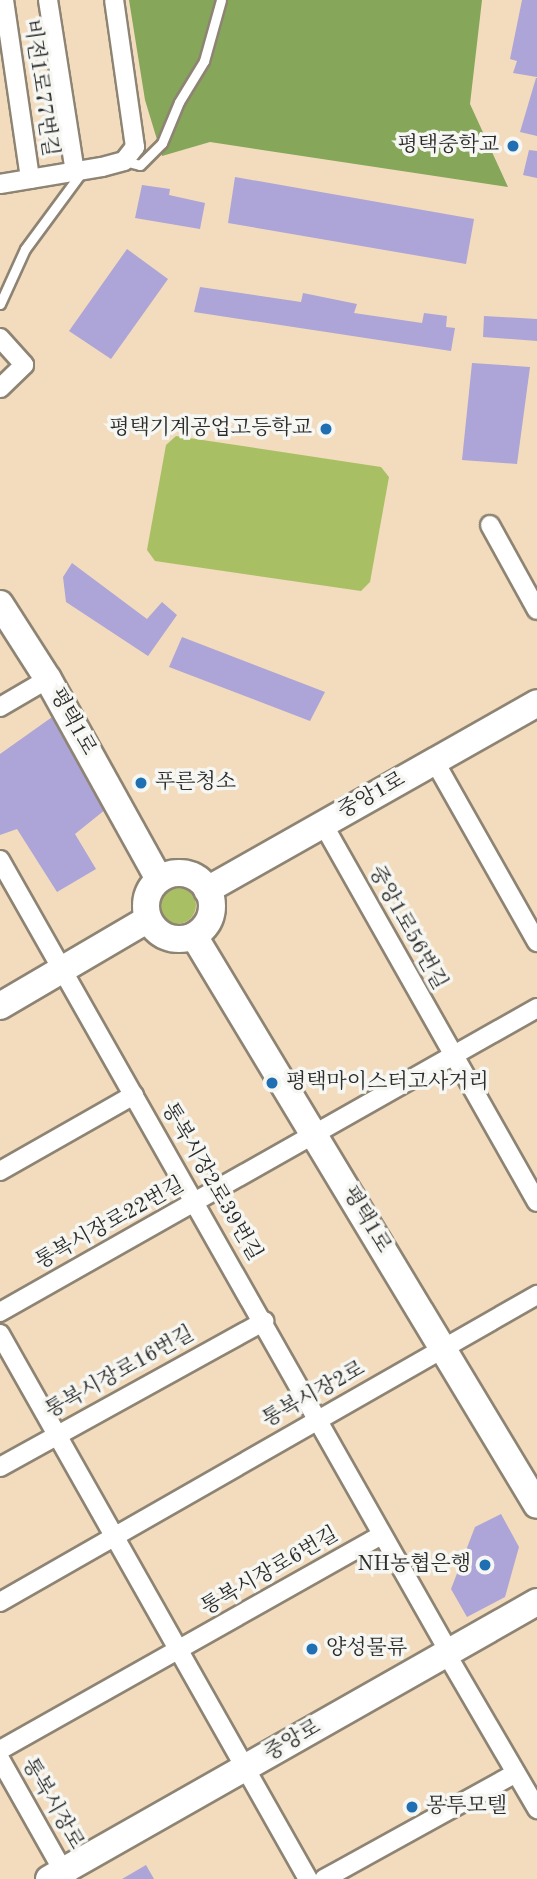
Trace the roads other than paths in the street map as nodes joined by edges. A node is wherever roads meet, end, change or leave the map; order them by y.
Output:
1 (4, 0) edge
2 (48, 0) edge
3 (114, 0) edge
4 (221, 0) edge
5 (124, 160) junction
6 (79, 171) junction
7 (30, 179) junction
8 (0, 184) edge
9 (0, 304) edge
10 (0, 338) edge
11 (0, 388) edge
12 (490, 525) dead end
13 (0, 604) edge
14 (537, 610) edge
15 (48, 679) junction
16 (537, 703) edge
17 (0, 707) edge
18 (435, 761) junction
19 (323, 824) junction
20 (0, 860) edge
21 (159, 879) junction
22 (207, 890) junction
23 (148, 919) junction
24 (194, 936) junction
25 (537, 942) edge
26 (64, 970) junction
27 (0, 1006) edge
28 (537, 1008) edge
29 (451, 1054) junction
30 (134, 1095) junction
31 (314, 1132) junction
32 (0, 1171) edge
33 (197, 1202) junction
34 (537, 1202) edge
35 (537, 1295) edge
36 (0, 1312) edge
37 (264, 1321) junction
38 (0, 1334) edge
39 (443, 1349) junction
40 (317, 1418) junction
41 (56, 1433) junction
42 (0, 1466) edge
43 (537, 1504) edge
44 (113, 1535) junction
45 (382, 1535) junction
46 (0, 1602) edge
47 (537, 1602) edge
48 (537, 1617) edge
49 (180, 1650) junction
50 (451, 1658) junction
51 (0, 1750) edge
52 (0, 1759) edge
53 (251, 1772) junction
54 (516, 1773) junction
55 (537, 1809) edge
56 (64, 1877) edge
57 (308, 1879) edge
58 (324, 1879) edge

1 - 7 street, 비전1로77번길
2 - 6 street, 비전1로77번길
3 - 5 street
4 - 5 lane
5 - 6 street, 비전1로77번길
6 - 7 street, 비전1로77번길
6 - 9 lane
7 - 8 street
10 - 11 street
12 - 14 street
13 - 15 street, 평택1로
15 - 17 street
15 - 21 street, 평택1로
16 - 18 street, 중앙1로
18 - 19 street, 중앙1로
18 - 25 street
19 - 22 street, 중앙1로
19 - 29 street, 중앙1로56번길
20 - 26 street, 통복시장2로39번길
21 - 22 street
21 - 23 street
22 - 24 street
23 - 24 street
23 - 26 street
24 - 31 street, 평택1로
26 - 27 street
26 - 30 street, 통복시장2로39번길
28 - 29 street
29 - 31 street
29 - 34 street, 중앙1로56번길
30 - 32 street
30 - 33 street, 통복시장2로39번길
31 - 33 street, 통복시장로22번길
31 - 39 street, 평택1로
33 - 36 street, 통복시장로22번길
33 - 37 street, 통복시장2로39번길
35 - 39 street, 통복시장2로
37 - 40 street, 통복시장2로39번길
37 - 41 street, 통복시장로16번길
38 - 41 street
39 - 40 street, 통복시장2로
39 - 43 street, 평택1로
40 - 44 street, 통복시장2로
40 - 45 street
41 - 42 street, 통복시장로16번길
41 - 44 street
44 - 46 street, 통복시장2로
44 - 49 street
45 - 49 street, 통복시장로6번길
45 - 50 street
47 - 50 street, 중앙로
48 - 50 street, 중앙로
49 - 51 street, 통복시장로6번길
49 - 53 street
50 - 53 street, 중앙로
50 - 54 street
52 - 56 street, 통복시장로
53 - 56 street, 중앙로
53 - 57 street
54 - 55 street
54 - 58 street

